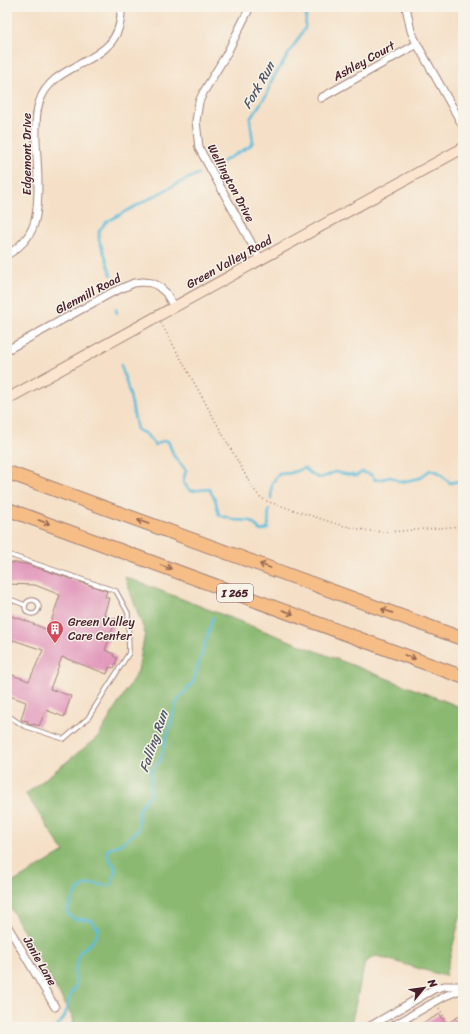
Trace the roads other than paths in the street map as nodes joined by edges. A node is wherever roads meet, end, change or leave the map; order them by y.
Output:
1 (121, 7) edge
2 (250, 7) edge
3 (406, 7) edge
4 (417, 44) junction
5 (321, 98) dead end
6 (463, 126) edge
7 (463, 148) edge
8 (7, 255) edge
9 (260, 259) junction
10 (174, 307) junction
11 (7, 350) edge
12 (7, 399) edge
13 (7, 472) edge
14 (7, 509) edge
15 (7, 554) edge
16 (7, 598) edge
17 (25, 605) dead end
18 (463, 639) edge
19 (463, 677) edge
20 (7, 715) edge
21 (7, 925) edge
22 (463, 986) edge
23 (463, 989) edge
24 (55, 1007) dead end
25 (369, 1027) edge
26 (390, 1027) edge

1 - 8 street, Edgemont Drive
2 - 9 street, Wellington Drive
3 - 4 street
4 - 5 street, Ashley Court
4 - 6 street
7 - 9 street, Green Valley Road
9 - 10 street, Green Valley Road
10 - 11 street, Glenmill Road
10 - 12 street, Green Valley Road
18 -> 13 highway
14 -> 19 highway, I 265
15 - 20 lane
16 - 17 lane
21 - 24 street, Janie Lane
22 - 25 street
23 - 26 street

